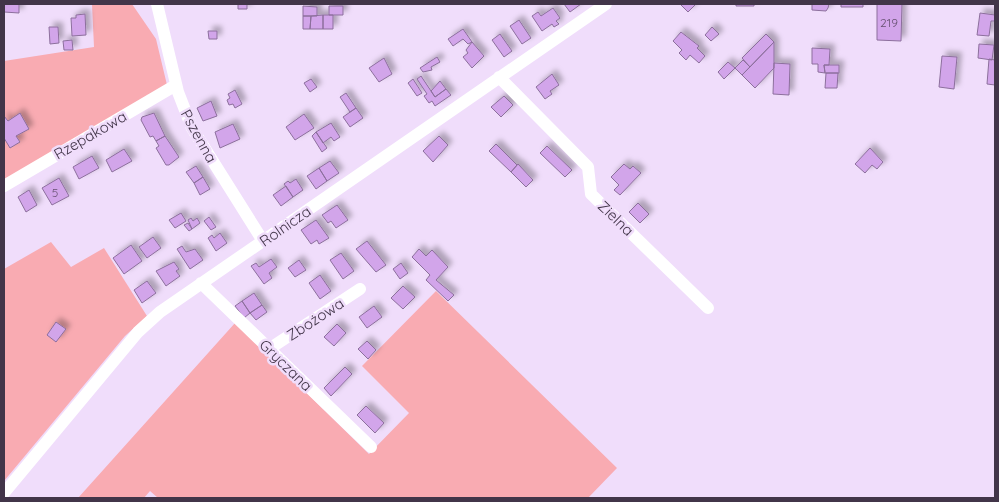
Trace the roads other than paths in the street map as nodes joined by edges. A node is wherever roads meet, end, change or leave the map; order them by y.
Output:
1 (153, 4) edge
2 (157, 4) edge
3 (606, 4) edge
4 (161, 20) junction
5 (499, 77) junction
6 (176, 85) junction
7 (4, 186) edge
8 (263, 241) junction
9 (201, 283) junction
10 (360, 289) dead end
11 (708, 308) dead end
12 (269, 349) junction
13 (371, 447) dead end
14 (4, 493) edge

1 - 4 street, Pszenna
2 - 4 street, Pszenna
3 - 5 street, Rolnicza
4 - 6 street, Pszenna
5 - 8 street, Rolnicza
5 - 11 street, Zielna
6 - 7 street, Rzepakowa
6 - 8 street, Pszenna
8 - 9 street, Rolnicza
9 - 12 street, Gryczana
9 - 14 street, Rolnicza
10 - 12 street, Zbożowa
12 - 13 street, Gryczana

